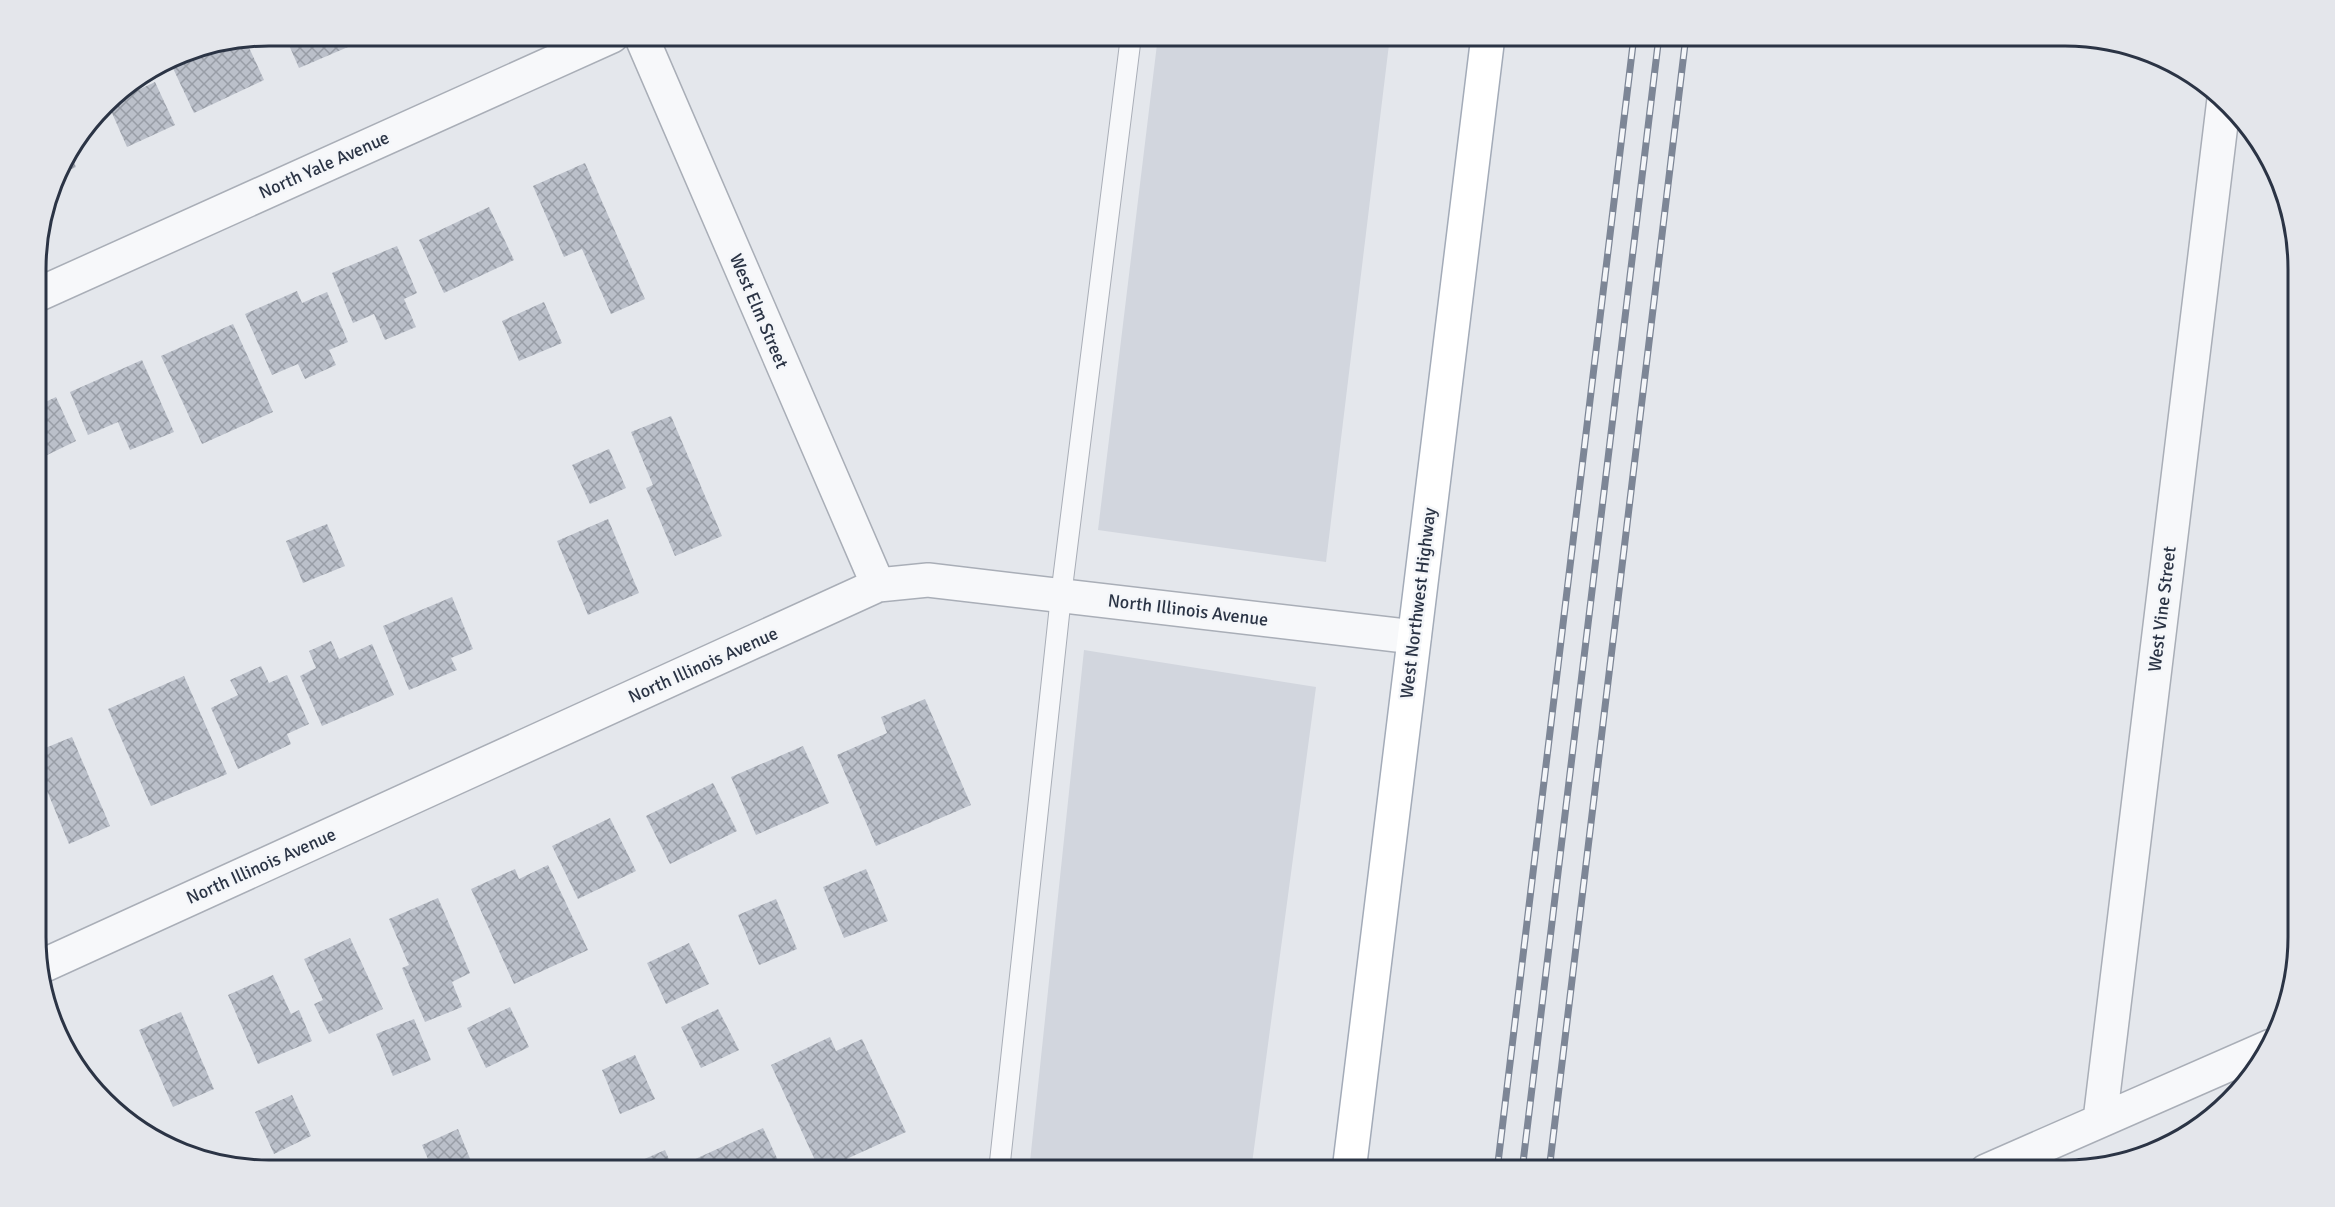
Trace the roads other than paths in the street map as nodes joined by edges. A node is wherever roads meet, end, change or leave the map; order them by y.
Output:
1 (590, 46) edge
2 (644, 46) edge
3 (1130, 46) edge
4 (1487, 46) edge
5 (2222, 111) edge
6 (46, 291) edge
7 (878, 585) junction
8 (1061, 596) junction
9 (1414, 637) junction
10 (48, 964) edge
11 (2257, 1052) edge
12 (2100, 1120) junction
13 (1000, 1160) edge
14 (1350, 1160) edge
15 (2011, 1160) edge

1 - 6 street, North Yale Avenue
2 - 7 street, West Elm Street
3 - 8 lane
4 - 9 main road, West Northwest Highway
5 - 12 street, West Vine Street
7 - 8 street, North Illinois Avenue
7 - 10 street, North Illinois Avenue
8 - 9 street, North Illinois Avenue
8 - 13 lane
9 - 14 main road, West Northwest Highway
11 - 12 street
12 - 15 street

